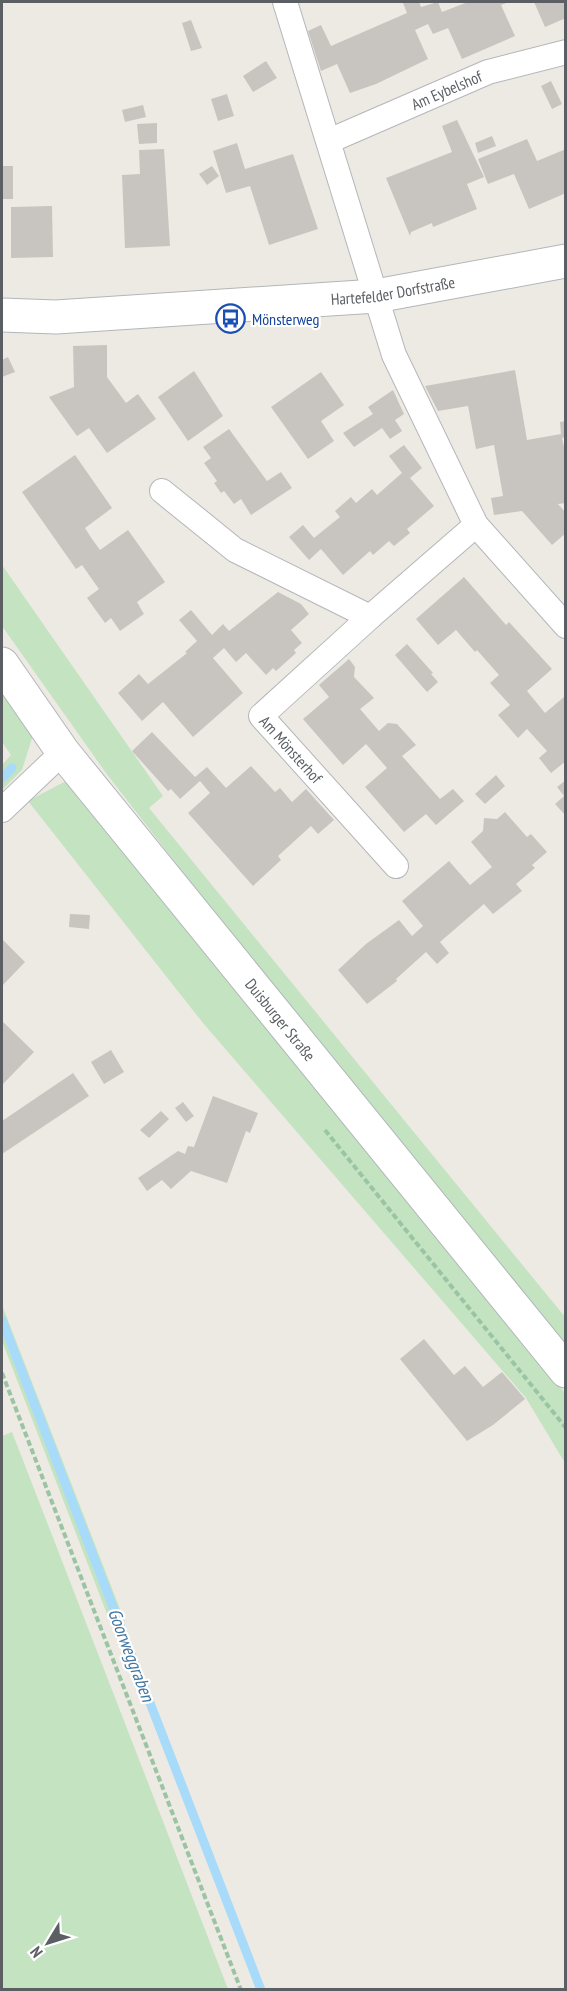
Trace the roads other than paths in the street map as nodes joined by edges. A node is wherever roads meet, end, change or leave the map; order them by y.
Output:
1 (285, 2) edge
2 (566, 52) edge
3 (329, 141) junction
4 (566, 261) edge
5 (376, 296) junction
6 (2, 315) edge
7 (162, 491) dead end
8 (476, 525) junction
9 (370, 617) junction
10 (566, 627) edge
11 (2, 664) edge
12 (63, 752) junction
13 (2, 810) edge
14 (396, 866) dead end
15 (566, 1371) edge

1 - 3 street
2 - 3 street, Am Eybelshof
3 - 5 street
4 - 5 main road, Hartefelder Dorfstraße
5 - 6 main road, Hartefelder Dorfstraße
5 - 8 street
7 - 9 street
8 - 9 street
8 - 10 street
9 - 14 street, Am Mönsterhof
11 - 12 main road, Duisburger Straße
12 - 13 street
12 - 15 main road, Duisburger Straße

